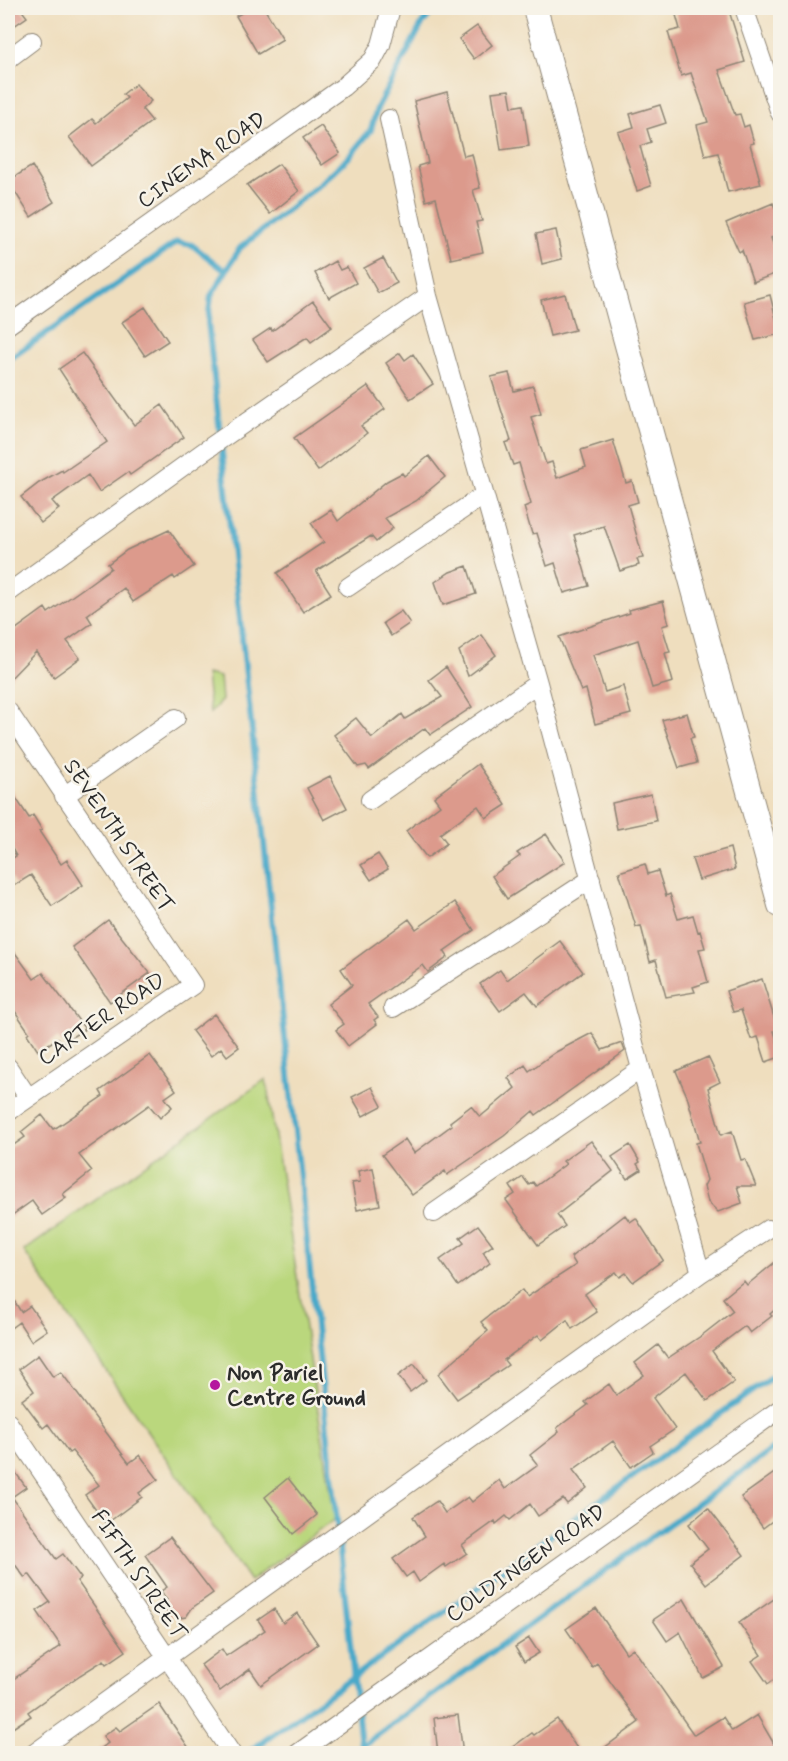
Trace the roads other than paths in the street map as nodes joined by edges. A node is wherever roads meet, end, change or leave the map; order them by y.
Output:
1 (391, 8) edge
2 (535, 8) edge
3 (744, 8) edge
4 (32, 41) dead end
5 (8, 59) edge
6 (780, 111) edge
7 (389, 119) dead end
8 (428, 296) junction
9 (8, 325) edge
10 (484, 495) junction
11 (348, 587) dead end
12 (8, 593) edge
13 (538, 683) junction
14 (8, 711) edge
15 (176, 718) dead end
16 (64, 796) junction
17 (370, 800) dead end
18 (591, 879) junction
19 (780, 905) edge
20 (193, 985) joint
21 (393, 1008) dead end
22 (8, 1067) edge
23 (641, 1069) junction
24 (28, 1097) junction
25 (8, 1112) edge
26 (435, 1213) dead end
27 (768, 1229) dead end
28 (701, 1274) junction
29 (780, 1409) edge
30 (8, 1422) edge
31 (167, 1657) junction
32 (33, 1754) edge
33 (232, 1754) edge
34 (297, 1754) edge

1 - 9 street, CINEMA ROAD
2 - 19 main road
3 - 6 street
4 - 5 street
7 - 8 street
8 - 10 street
8 - 12 street
10 - 11 street
10 - 13 street
13 - 17 street
13 - 18 street
14 - 16 street, SEVENTH STREET
15 - 16 street
16 - 20 street, SEVENTH STREET
18 - 21 street
18 - 23 street
20 - 24 street, CARTER ROAD
22 - 24 street
23 - 26 street
23 - 28 street
24 - 25 street, CARTER ROAD
27 - 28 street
28 - 31 street
29 - 34 street, COLDINGEN ROAD
30 - 31 street, FIFTH STREET
31 - 32 street
31 - 33 street, FIFTH STREET

